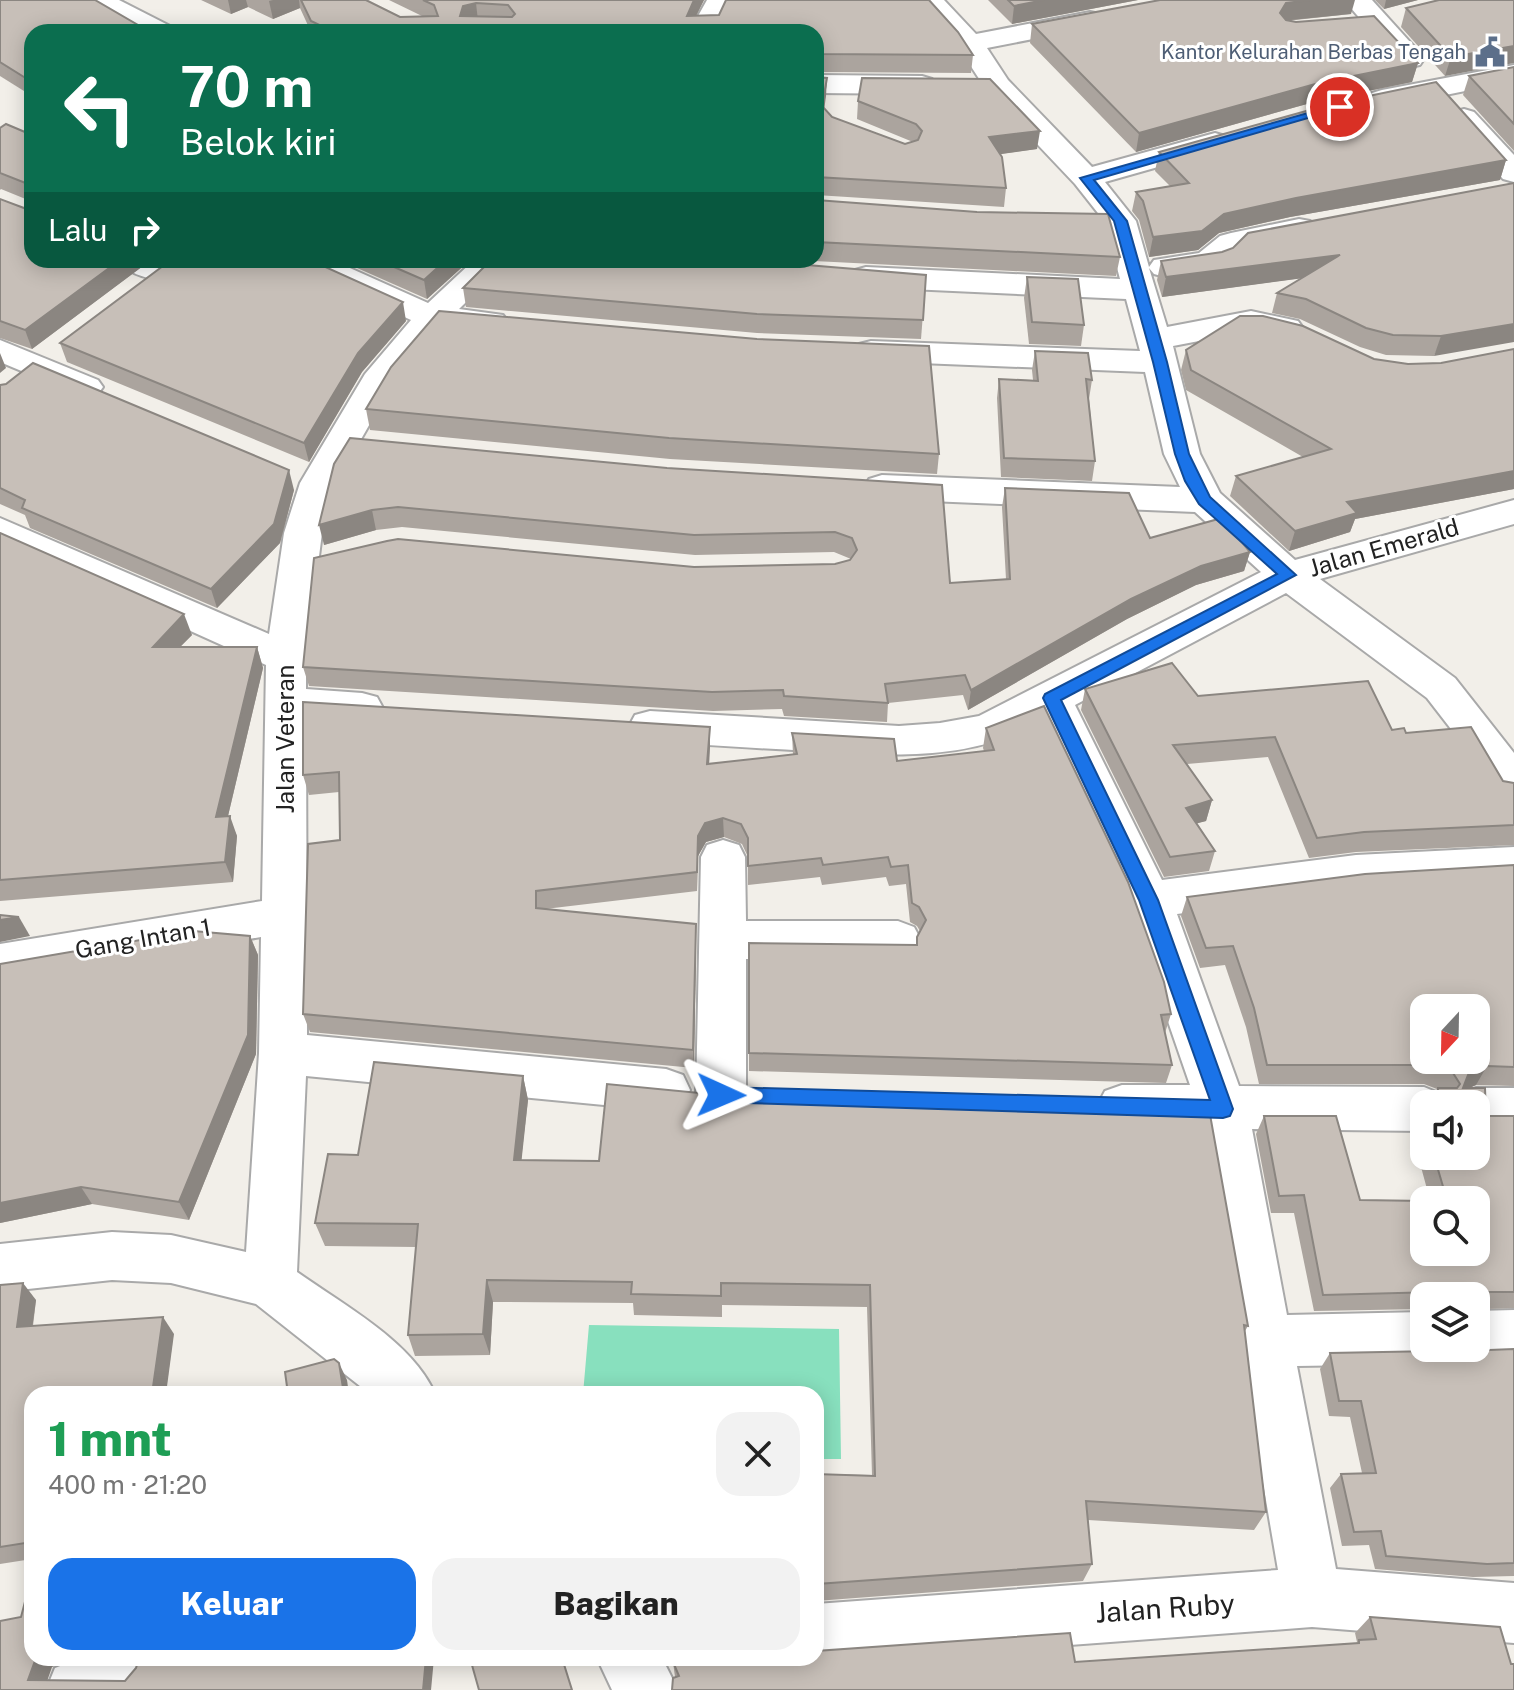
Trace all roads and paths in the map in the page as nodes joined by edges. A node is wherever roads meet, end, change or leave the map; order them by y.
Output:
1 (98, 0) edge
2 (720, 0) edge
3 (929, 0) edge
4 (1404, 14) dead end
5 (1118, 15) edge
6 (1360, 15) edge
7 (144, 24) edge
8 (707, 24) edge
9 (970, 43) junction
10 (1514, 73) edge
11 (972, 85) junction
12 (824, 88) edge
13 (1438, 89) junction
14 (1356, 104) edge
15 (1235, 136) edge
16 (1086, 178) junction
17 (1509, 184) edge
18 (1077, 220) edge
19 (1120, 221) junction
20 (1321, 224) edge
21 (324, 268) edge
22 (484, 268) edge
23 (829, 273) edge
24 (1138, 280) junction
25 (432, 317) junction
26 (525, 325) edge
27 (1315, 341) edge
28 (0, 350) edge
29 (834, 350) edge
30 (1157, 351) junction
31 (120, 401) edge
32 (849, 485) edge
33 (1205, 500) junction
34 (1514, 512) edge
35 (0, 530) edge
36 (1288, 575) junction
37 (286, 658) junction
38 (1051, 698) junction
39 (285, 703) junction
40 (395, 710) edge
41 (615, 724) edge
42 (1514, 787) edge
43 (723, 857) dead end
44 (1514, 864) edge
45 (1149, 900) junction
46 (285, 915) junction
47 (723, 940) junction
48 (898, 940) dead end
49 (0, 963) edge
50 (283, 1053) junction
51 (1082, 1105) edge
52 (1223, 1109) junction
53 (1410, 1109) edge
54 (1490, 1110) edge
55 (1514, 1110) edge
56 (0, 1268) edge
57 (270, 1283) junction
58 (1514, 1336) edge
59 (1490, 1337) edge
60 (1410, 1338) edge
61 (1264, 1341) junction
62 (400, 1386) edge
63 (1312, 1597) junction
64 (1514, 1613) edge
65 (824, 1633) edge
66 (118, 1666) edge
67 (632, 1666) edge
68 (77, 1690) edge
69 (647, 1690) edge

1 - 7 street
2 - 8 street
3 - 9 street
4 - 6 street
5 - 9 street
6 - 13 street
9 - 11 street
10 - 13 street
11 - 12 street
11 - 16 street
13 - 14 street
13 - 17 street
15 - 16 street
16 - 19 street
18 - 19 street
19 - 24 street
20 - 24 street
21 - 25 street
22 - 25 street, Jalan Veteran
23 - 24 street
24 - 30 street
25 - 26 street
25 - 37 street, Jalan Veteran
27 - 30 street
28 - 31 street
29 - 30 street
30 - 33 street
32 - 33 street
33 - 36 street
34 - 36 street, Jalan Emerald
35 - 37 street
36 - 38 street, Jalan Emerald
36 - 42 street
37 - 39 street, Jalan Veteran
38 - 41 street, Jalan Emerald
38 - 45 street
39 - 40 street
39 - 46 street, Jalan Veteran
43 - 47 street
44 - 45 street
45 - 52 street
46 - 49 street, Gang Intan 1
46 - 50 street, Jalan Veteran
47 - 48 street
47 - 50 street
50 - 57 street, Jalan Veteran
51 - 52 street
52 - 53 street
52 - 61 street
54 - 55 street
56 - 57 street
57 - 62 street
58 - 59 street
60 - 61 street
61 - 63 street
63 - 64 street, Jalan Ruby
63 - 65 street, Jalan Ruby
66 - 68 street
67 - 69 street

